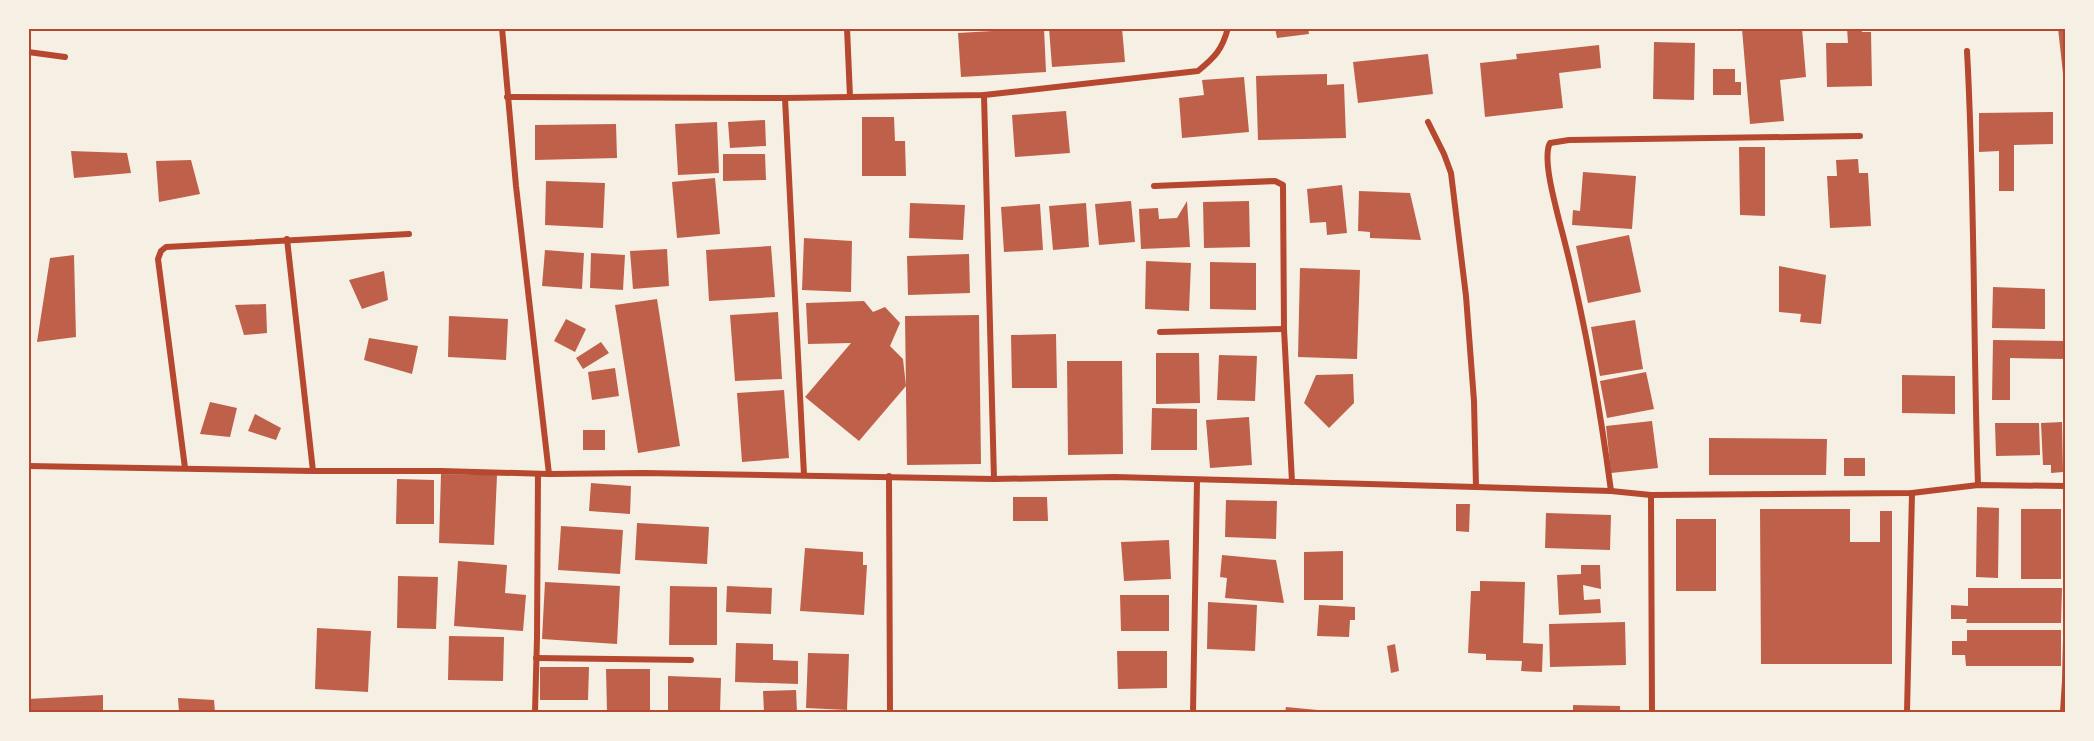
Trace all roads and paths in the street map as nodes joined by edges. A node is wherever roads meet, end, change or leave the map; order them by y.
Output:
1 (502, 28) edge
2 (847, 28) edge
3 (1228, 28) edge
4 (1967, 51) dead end
5 (28, 52) edge
6 (65, 57) dead end
7 (984, 95) junction
8 (507, 97) junction
9 (849, 97) junction
10 (784, 98) junction
11 (1428, 122) dead end
12 (1860, 136) dead end
13 (1154, 186) dead end
14 (409, 234) dead end
15 (287, 239) junction
16 (1284, 329) junction
17 (1160, 332) dead end
18 (28, 466) edge
19 (185, 468) junction
20 (313, 471) junction
21 (538, 474) junction
22 (549, 474) junction
23 (804, 475) junction
24 (889, 476) junction
25 (994, 479) junction
26 (1197, 480) junction
27 (1292, 482) junction
28 (1978, 485) junction
29 (2066, 486) edge
30 (1476, 487) junction
31 (1611, 491) junction
32 (1911, 493) junction
33 (1652, 495) junction
34 (2066, 599) edge
35 (536, 658) junction
36 (691, 660) dead end
37 (535, 712) edge
38 (890, 712) edge
39 (1193, 712) edge
40 (1652, 712) edge
41 (1907, 712) edge
42 (2062, 712) edge

1 - 8 street
2 - 9 street
3 - 7 street
4 - 28 street
5 - 6 street
7 - 9 street
7 - 25 street
8 - 10 street
8 - 22 street
9 - 10 street
10 - 23 street
11 - 30 street
12 - 31 street
13 - 16 street
14 - 15 street
15 - 19 street
15 - 20 street
16 - 17 street
16 - 27 street
18 - 19 street
19 - 20 street
20 - 21 street
21 - 22 street
21 - 35 street
22 - 23 street
23 - 24 street
24 - 25 street
24 - 38 street
25 - 26 street
26 - 27 street
26 - 39 street
27 - 30 street
28 - 29 street
28 - 32 street
30 - 31 street
31 - 33 street
32 - 33 street
32 - 41 street
33 - 40 street
34 - 42 path
35 - 36 street
35 - 37 street

